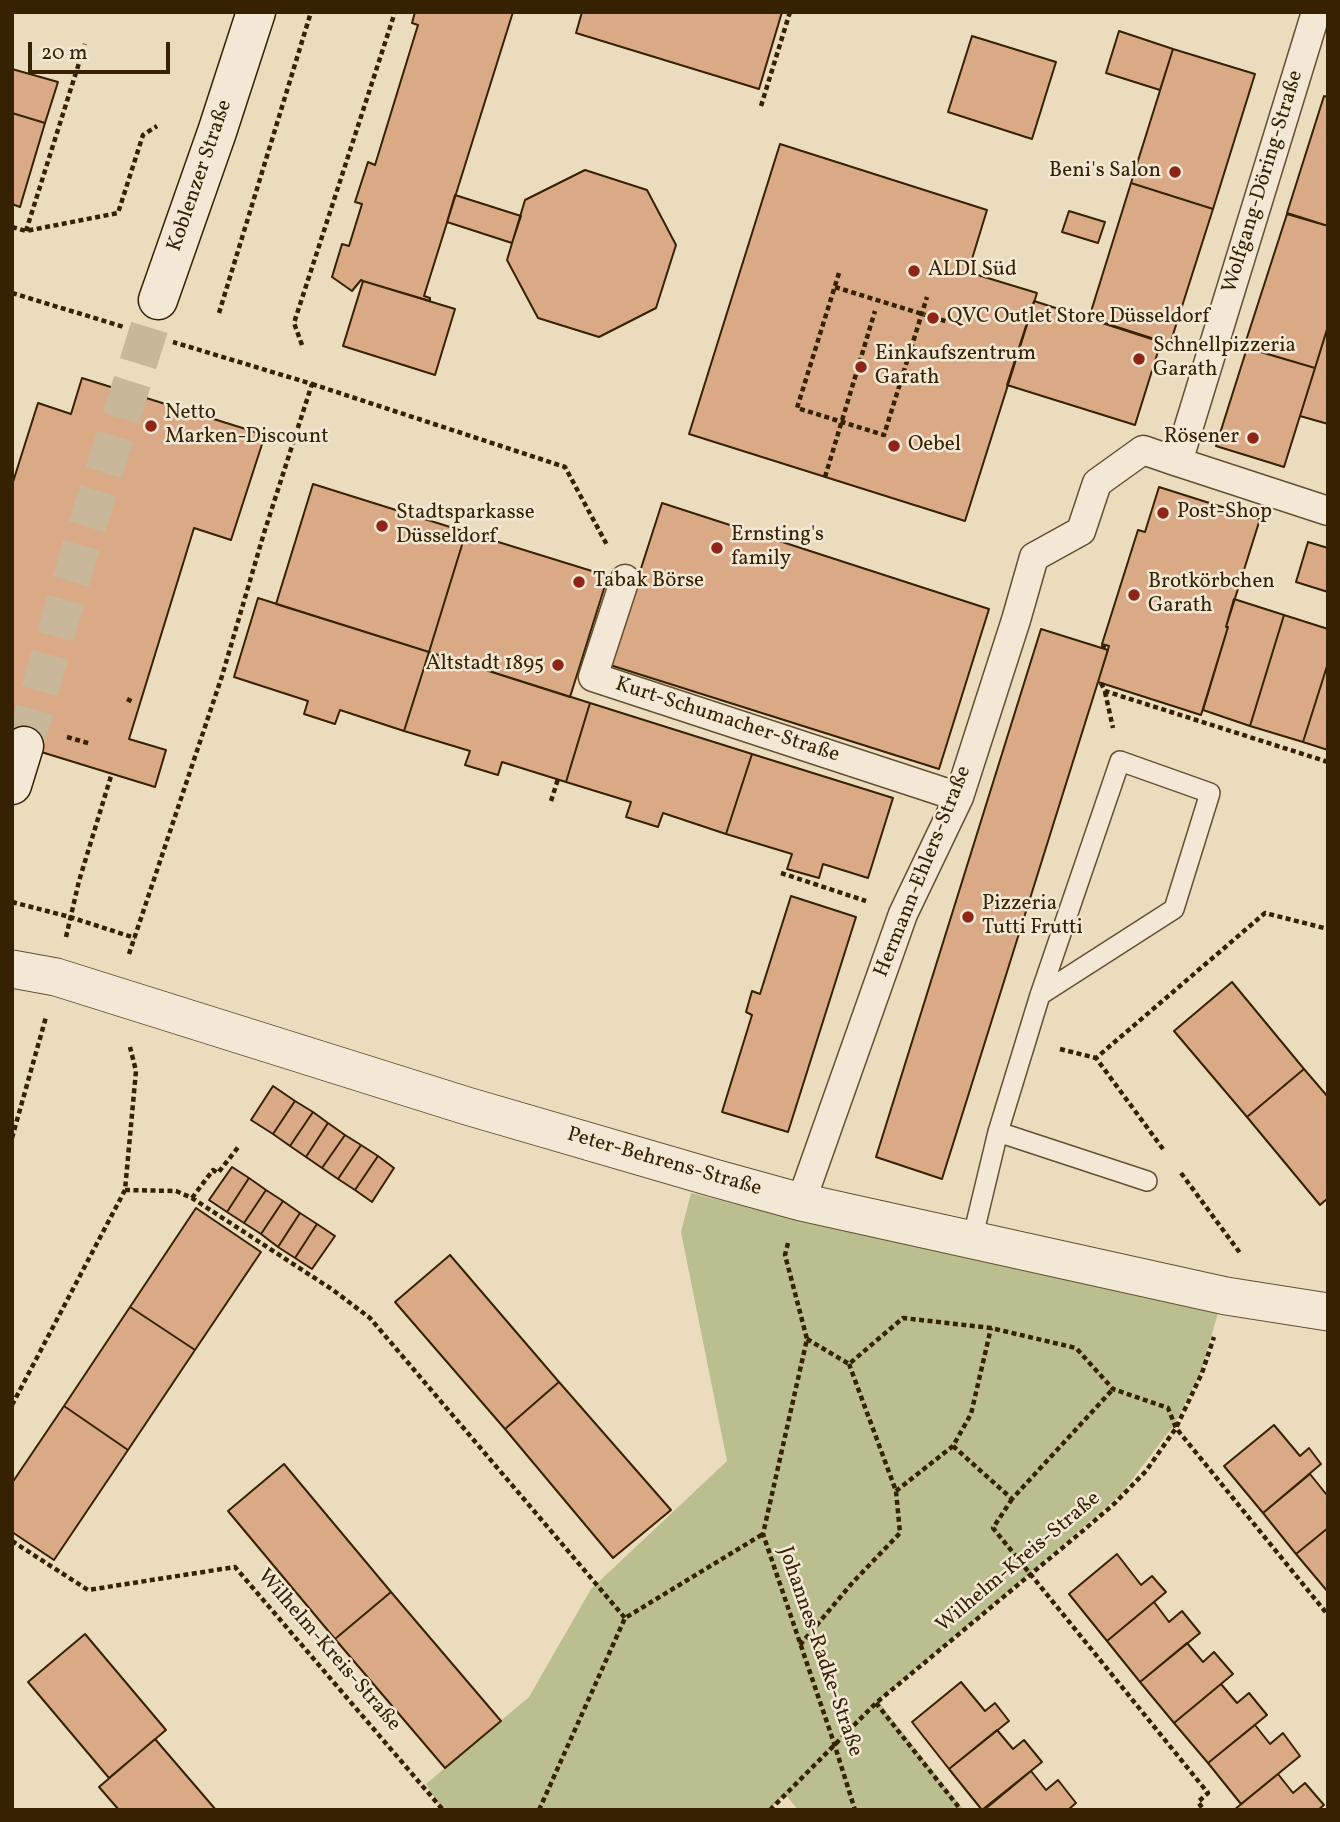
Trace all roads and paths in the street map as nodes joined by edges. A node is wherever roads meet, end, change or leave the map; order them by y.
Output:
1 (256, 12) edge
2 (311, 12) edge
3 (395, 12) edge
4 (790, 12) edge
5 (1316, 12) edge
6 (85, 44) dead end
7 (761, 106) dead end
8 (157, 126) dead end
9 (12, 227) edge
10 (26, 232) junction
11 (839, 273) dead end
12 (835, 287) junction
13 (12, 293) edge
14 (927, 298) dead end
15 (158, 300) tunnel mouth
16 (875, 311) dead end
17 (219, 313) dead end
18 (922, 313) junction
19 (948, 322) dead end
20 (128, 328) dead end
21 (167, 340) dead end
22 (302, 345) dead end
23 (312, 384) junction
24 (841, 422) junction
25 (1178, 461) junction
26 (825, 477) dead end
27 (1328, 510) edge
28 (625, 579) joint
29 (1101, 646) dead end
30 (1108, 648) dead end
31 (1101, 683) dead end
32 (127, 699) dead end
33 (133, 702) dead end
34 (24, 747) tunnel mouth
35 (1328, 762) edge
36 (111, 776) dead end
37 (558, 779) dead end
38 (12, 785) edge
39 (959, 797) junction
40 (551, 801) dead end
41 (781, 873) dead end
42 (69, 878) dead end
43 (79, 881) junction
44 (12, 902) edge
45 (903, 914) junction
46 (70, 917) junction
47 (1328, 929) edge
48 (135, 938) junction
49 (12, 969) edge
50 (116, 994) junction
51 (1040, 995) junction
52 (1060, 1049) dead end
53 (1096, 1058) junction
54 (25, 1096) dead end
55 (999, 1132) junction
56 (12, 1138) edge
57 (239, 1146) dead end
58 (1170, 1159) dead end
59 (1179, 1170) dead end
60 (1147, 1181) dead end
61 (125, 1189) junction
62 (192, 1198) junction
63 (801, 1202) junction
64 (972, 1240) junction
65 (1226, 1296) junction
66 (1278, 1305) junction
67 (1328, 1312) edge
68 (991, 1328) junction
69 (807, 1339) junction
70 (849, 1364) junction
71 (1113, 1389) junction
72 (12, 1405) edge
73 (1176, 1429) junction
74 (953, 1446) junction
75 (896, 1491) junction
76 (1012, 1499) junction
77 (762, 1534) junction
78 (12, 1541) edge
79 (1030, 1575) junction
80 (1328, 1615) edge
81 (625, 1618) junction
82 (800, 1644) junction
83 (876, 1703) junction
84 (834, 1743) junction
85 (443, 1810) edge
86 (539, 1810) edge
87 (770, 1810) edge
88 (855, 1810) edge
89 (961, 1810) edge
90 (1204, 1810) edge

1 - 15 main road, Koblenzer Straße
2 - 17 path
3 - 22 path
4 - 7 path
5 - 25 street, Wolfgang-Döring-Straße
6 - 10 path
8 - 10 path
9 - 10 path
11 - 12 path
12 - 18 path
12 - 24 path
13 - 20 path
14 - 18 path
16 - 24 path
18 - 19 path
18 - 24 path
21 - 23 path
23 - 28 path
23 - 48 path
24 - 26 path
25 - 27 street
25 - 39 street, Hermann-Ehlers-Straße
28 - 39 street, Kurt-Schumacher-Straße
29 - 30 path
31 - 35 path
32 - 33 path
34 - 38 main road
36 - 43 path
37 - 40 path
39 - 45 street, Hermann-Ehlers-Straße
41 - 45 path
42 - 43 path
43 - 46 path
44 - 46 path
45 - 63 street, Hermann-Ehlers-Straße
46 - 48 path
47 - 53 path
48 - 50 path
49 - 50 street, Peter-Behrens-Straße
50 - 61 path
50 - 63 street, Peter-Behrens-Straße
51 - 51 lane
51 - 55 lane
52 - 53 path
53 - 58 path
54 - 56 path
55 - 60 lane
55 - 64 lane
57 - 62 path
59 - 66 path
61 - 62 path
61 - 72 path
62 - 81 path
63 - 64 street, Peter-Behrens-Straße
63 - 69 path, Johannes-Radke-Straße
64 - 65 street, Peter-Behrens-Straße
65 - 66 street, Peter-Behrens-Straße
65 - 73 path, Wilhelm-Kreis-Straße
66 - 67 street, Peter-Behrens-Straße
68 - 70 path
68 - 71 path
68 - 74 path
69 - 70 path
69 - 77 path, Johannes-Radke-Straße
70 - 75 path
71 - 73 path
71 - 76 path
73 - 79 path, Wilhelm-Kreis-Straße
73 - 80 path
74 - 75 path
74 - 76 path
75 - 82 path
76 - 79 path
77 - 81 path
77 - 82 path, Johannes-Radke-Straße
78 - 85 path, Wilhelm-Kreis-Straße
79 - 83 path, Wilhelm-Kreis-Straße
79 - 90 path
81 - 86 path
82 - 84 path, Johannes-Radke-Straße
83 - 84 path, Wilhelm-Kreis-Straße
83 - 89 path, Johannes-Radke-Straße
84 - 87 path, Wilhelm-Kreis-Straße
84 - 88 path, Johannes-Radke-Straße

